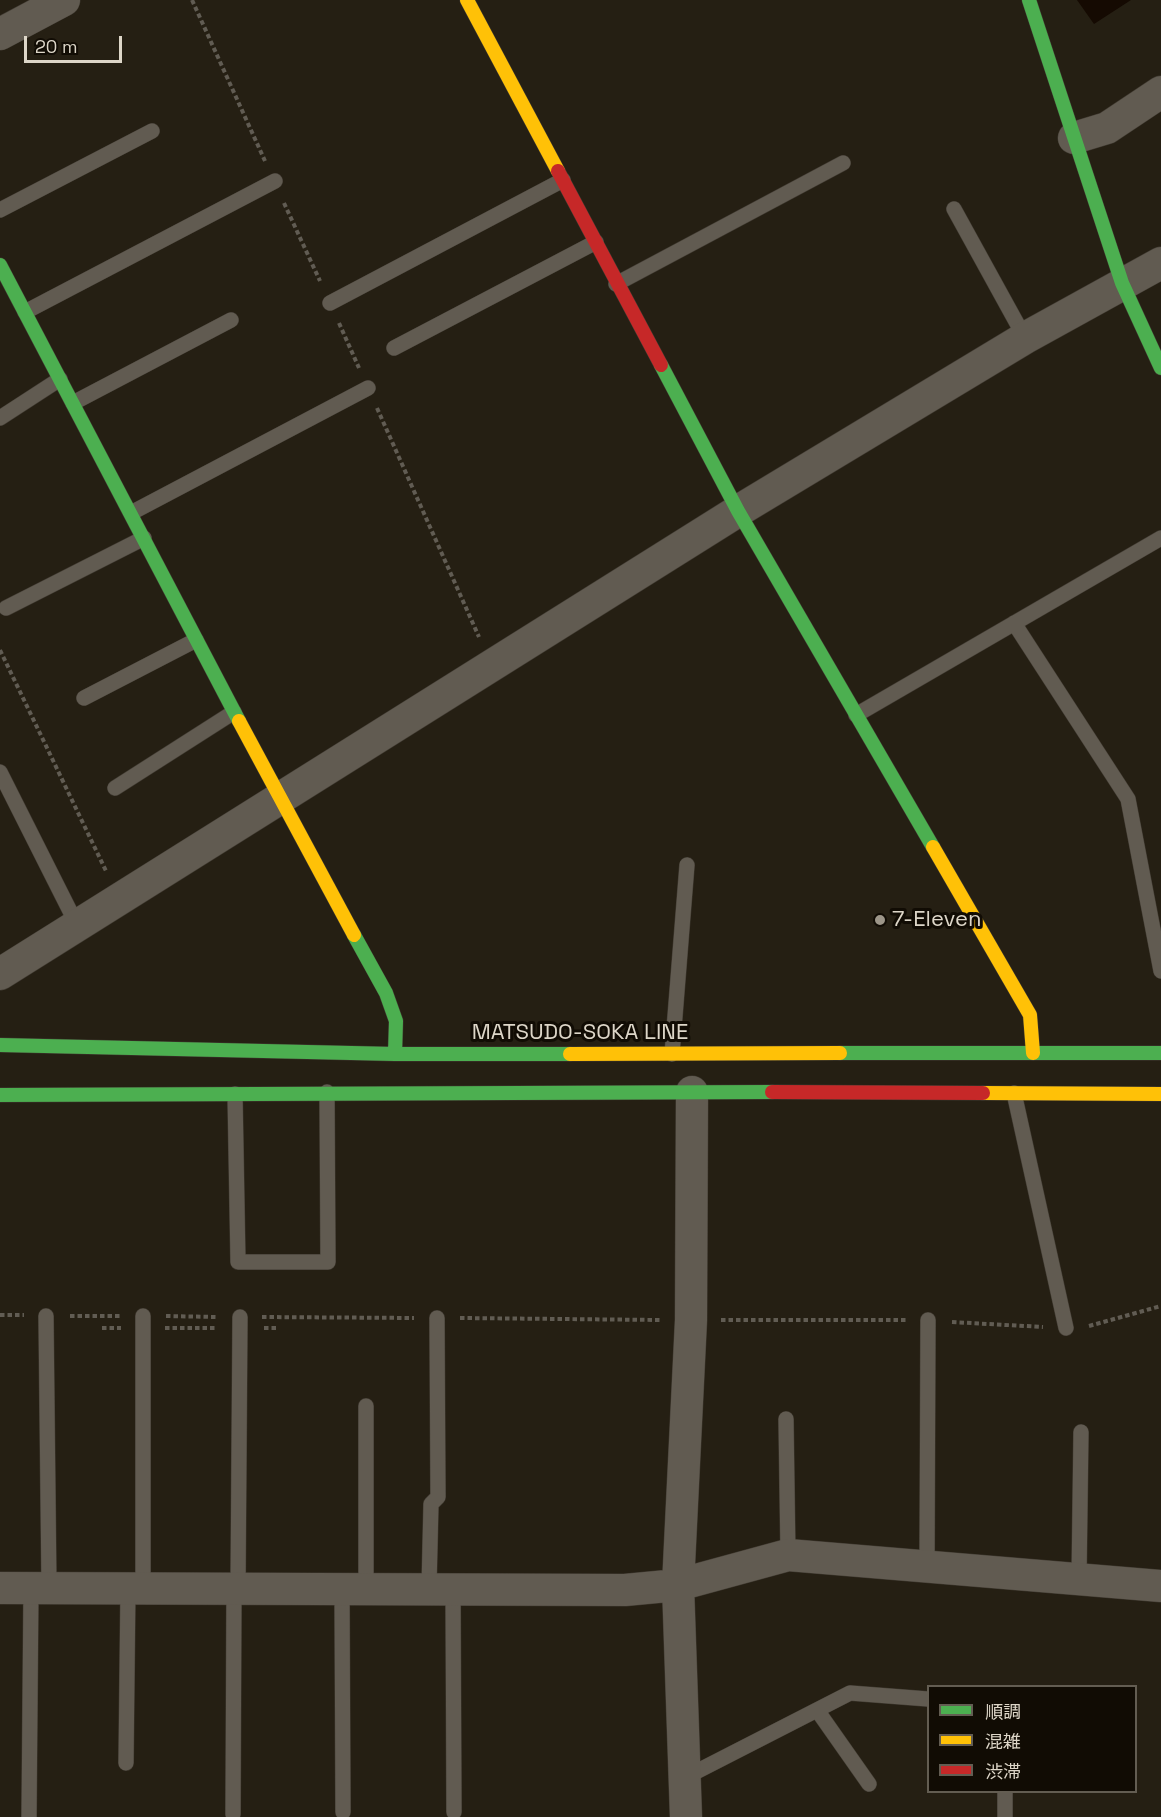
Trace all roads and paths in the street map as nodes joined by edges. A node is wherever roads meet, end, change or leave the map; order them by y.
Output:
1 (64, 0) edge
2 (192, 0) edge
3 (467, 0) edge
4 (1029, 0) edge
5 (0, 34) edge
6 (1161, 92) edge
7 (152, 131) dead end
8 (1074, 138) junction
9 (843, 163) dead end
10 (563, 180) junction
11 (275, 182) junction
12 (954, 209) dead end
13 (0, 210) edge
14 (596, 242) junction
15 (1161, 262) edge
16 (0, 265) edge
17 (1122, 283) junction
18 (616, 284) junction
19 (330, 303) junction
20 (25, 312) junction
21 (231, 320) dead end
22 (1025, 338) junction
23 (394, 348) dead end
24 (1161, 368) edge
25 (60, 379) junction
26 (368, 388) junction
27 (73, 403) junction
28 (0, 418) edge
29 (738, 511) junction
30 (131, 513) junction
31 (144, 538) junction
32 (1161, 538) edge
33 (6, 608) dead end
34 (1014, 624) junction
35 (196, 640) junction
36 (0, 650) edge
37 (492, 665) junction
38 (84, 698) dead end
39 (234, 712) junction
40 (856, 715) junction
41 (0, 772) edge
42 (115, 788) dead end
43 (279, 798) junction
44 (687, 865) dead end
45 (120, 898) junction
46 (77, 925) junction
47 (1161, 971) edge
48 (0, 974) edge
49 (0, 1045) edge
50 (1033, 1053) junction
51 (1161, 1053) edge
52 (395, 1054) junction
53 (672, 1054) junction
54 (327, 1092) junction
55 (692, 1092) junction
56 (1014, 1093) junction
57 (235, 1094) junction
58 (1161, 1094) edge
59 (0, 1095) edge
60 (1161, 1306) edge
61 (0, 1315) edge
62 (46, 1316) junction
63 (437, 1318) junction
64 (691, 1320) junction
65 (928, 1320) junction
66 (142, 1322) junction
67 (240, 1323) junction
68 (102, 1328) dead end
69 (278, 1328) dead end
70 (1066, 1328) junction
71 (366, 1406) dead end
72 (786, 1419) dead end
73 (1081, 1432) dead end
74 (788, 1555) junction
75 (927, 1567) junction
76 (1079, 1579) junction
77 (678, 1585) junction
78 (135, 1587) junction
79 (1161, 1587) edge
80 (0, 1588) edge
81 (40, 1588) junction
82 (236, 1588) junction
83 (441, 1588) junction
84 (354, 1589) junction
85 (927, 1699) edge
86 (817, 1710) junction
87 (126, 1763) dead end
88 (686, 1777) junction
89 (869, 1784) dead end
90 (1005, 1793) edge
91 (343, 1812) dead end
92 (454, 1812) dead end
93 (233, 1814) dead end
94 (29, 1817) edge
95 (686, 1817) edge
96 (1005, 1817) edge

1 - 5 street
2 - 11 path
3 - 10 street
4 - 8 street
6 - 8 street
7 - 13 lane
8 - 17 street
9 - 18 lane
10 - 14 street
10 - 19 lane
11 - 19 path
11 - 20 lane
12 - 22 lane
14 - 18 street
14 - 23 lane
15 - 17 street
16 - 20 street
17 - 22 street
17 - 24 street
18 - 29 street
19 - 26 path
20 - 25 street
21 - 27 lane
22 - 29 street
25 - 27 street
25 - 28 lane
26 - 30 lane
26 - 37 path
27 - 30 street
29 - 37 street
29 - 40 street
30 - 31 street
31 - 33 lane
31 - 35 street
32 - 34 lane
34 - 40 lane
34 - 47 lane
35 - 38 lane
35 - 39 street
36 - 45 path
37 - 43 street
39 - 42 lane
39 - 43 street
40 - 50 street
41 - 46 lane
43 - 45 street
43 - 52 street
44 - 53 lane
45 - 46 street
46 - 48 street
49 - 52 street, MATSUDO-SOKA LINE
50 - 51 street, MATSUDO-SOKA LINE
50 - 53 street, MATSUDO-SOKA LINE
52 - 53 street, MATSUDO-SOKA LINE
54 - 55 street
54 - 57 street
54 - 57 lane
55 - 56 street
55 - 64 street
56 - 58 street
56 - 70 lane
57 - 59 street
60 - 70 path
61 - 62 path
62 - 66 path
62 - 81 lane
63 - 64 path
63 - 67 path
63 - 83 lane
64 - 65 path
64 - 77 street
65 - 70 path
65 - 75 lane
66 - 67 path
66 - 67 path
66 - 68 path
66 - 78 lane
67 - 69 path
67 - 82 lane
71 - 84 lane
72 - 74 lane
73 - 76 lane
74 - 75 street
74 - 77 street
75 - 76 street
76 - 79 street
77 - 83 street
77 - 88 street
78 - 81 street
78 - 82 street
78 - 87 lane
80 - 81 street
81 - 94 lane
82 - 84 street
82 - 93 lane
83 - 84 street
83 - 92 lane
84 - 91 lane
85 - 86 lane
86 - 88 lane
86 - 89 lane
88 - 95 street
90 - 96 lane

